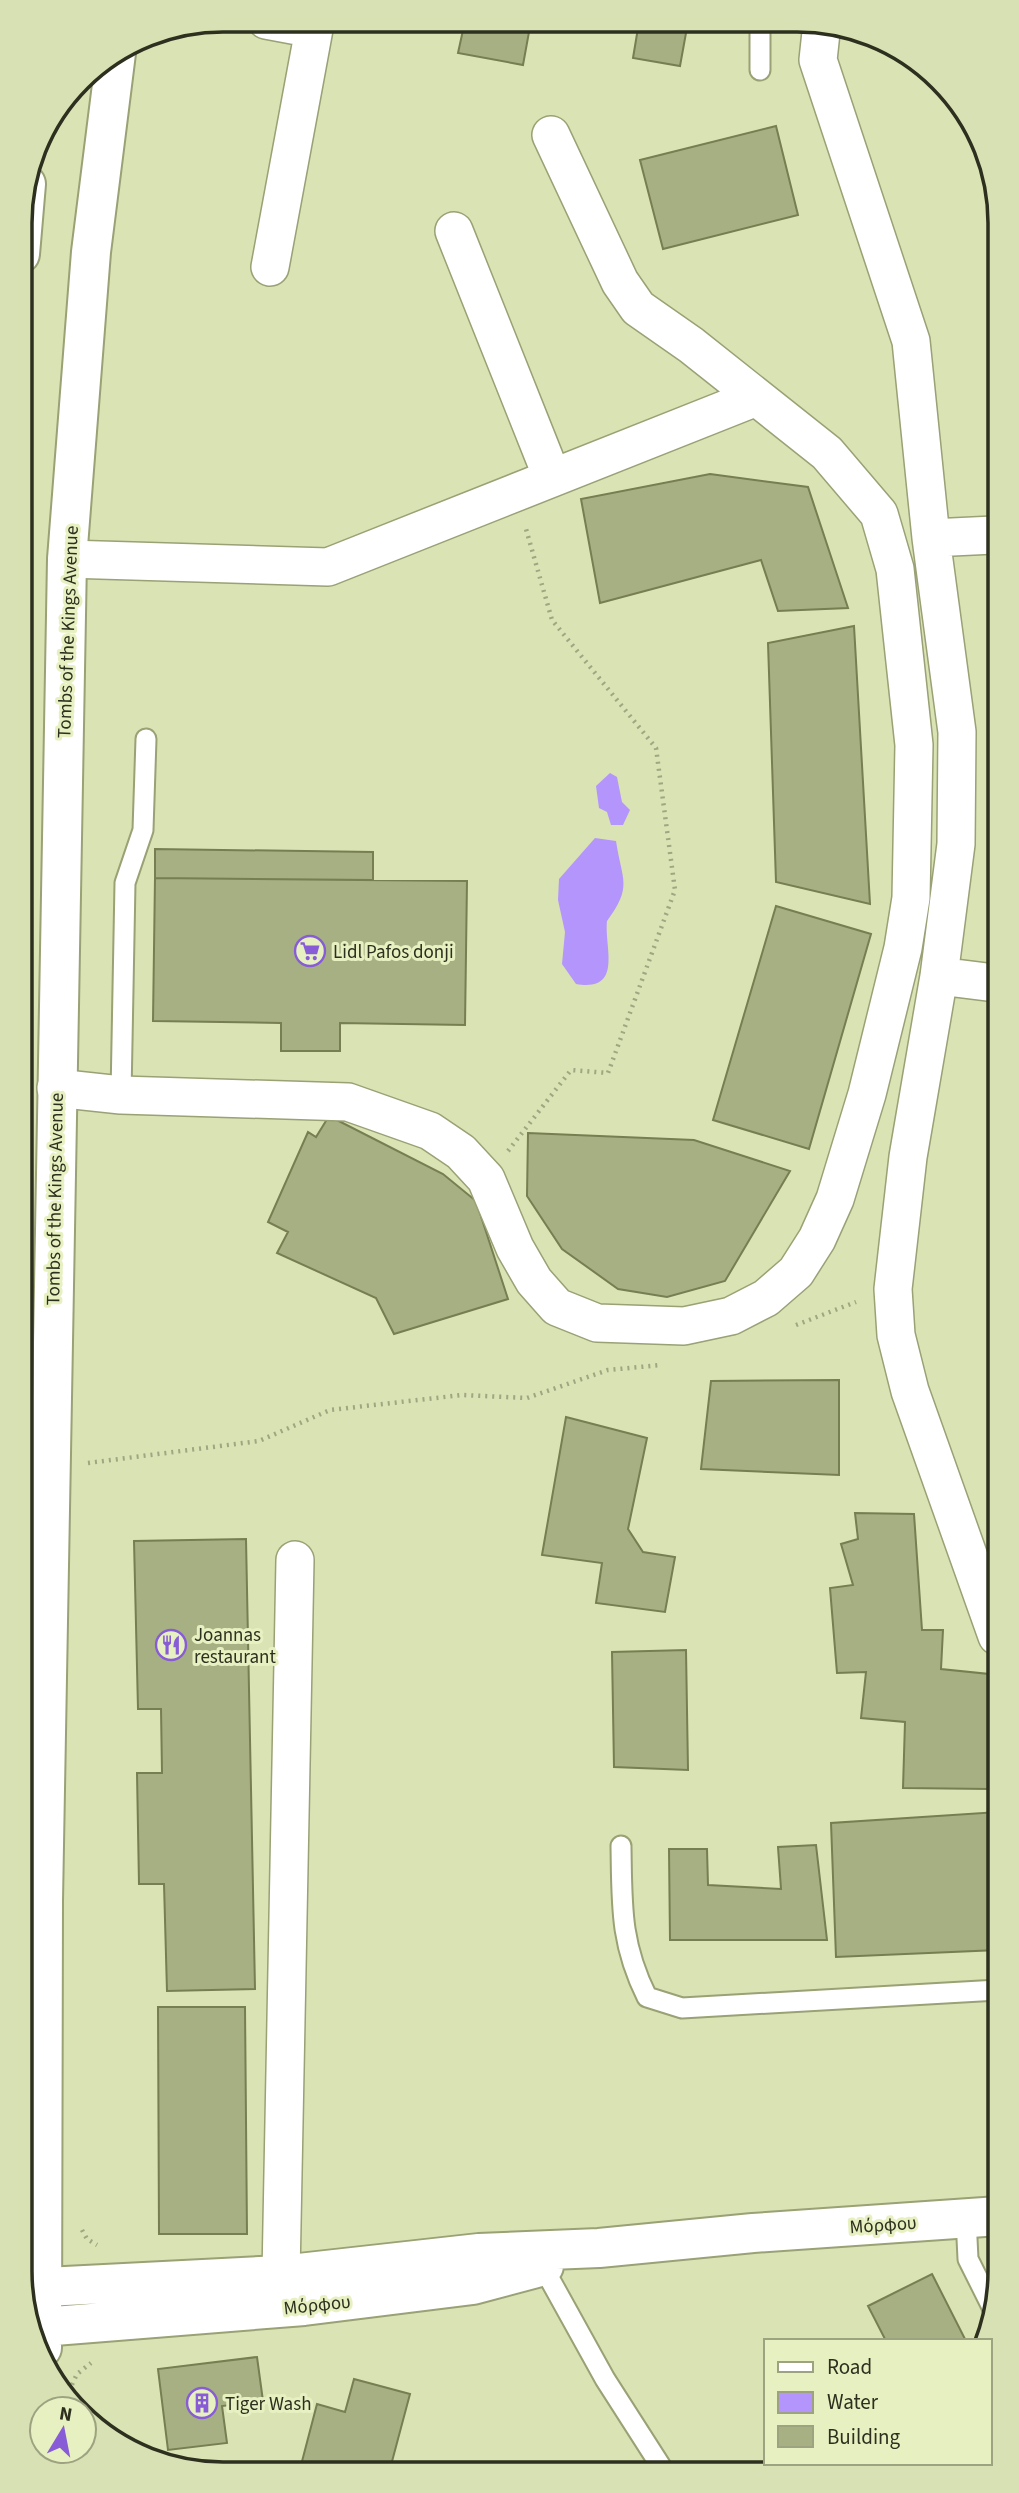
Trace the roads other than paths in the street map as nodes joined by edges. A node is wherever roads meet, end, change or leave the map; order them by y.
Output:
1 (314, 31) edge
2 (760, 31) edge
3 (821, 33) edge
4 (114, 65) edge
5 (760, 70) dead end
6 (551, 135) dead end
7 (454, 231) dead end
8 (270, 267) dead end
9 (754, 398) junction
10 (552, 477) junction
11 (988, 535) edge
12 (931, 538) junction
13 (67, 559) junction
14 (146, 739) dead end
15 (939, 976) junction
16 (988, 982) edge
17 (56, 1088) junction
18 (121, 1095) junction
19 (295, 1560) dead end
20 (987, 1609) edge
21 (621, 1846) dead end
22 (987, 1991) edge
23 (983, 2217) edge
24 (599, 2248) junction
25 (543, 2267) junction
26 (281, 2275) junction
27 (34, 2288) edge
28 (986, 2294) edge
29 (36, 2309) edge
30 (43, 2334) edge
31 (658, 2462) edge

1 - 8 street
2 - 5 lane
3 - 12 street
4 - 13 main road, Tombs of the Kings Avenue
6 - 9 street
7 - 10 street
9 - 10 street
9 - 18 street
10 - 13 street
11 - 12 street
12 - 15 street
13 - 17 main road, Tombs of the Kings Avenue
14 - 18 lane
15 - 16 street
15 - 20 street
17 - 18 street
17 - 27 main road, Tombs of the Kings Avenue
19 - 26 street
21 - 22 lane
23 - 24 main road, Μόρφου
23 - 28 lane
24 - 25 main road, Μόρφου
24 - 26 main road, Μόρφου
25 - 30 main road, Μόρφου
25 - 31 lane
26 - 27 main road, Μόρφου
27 - 29 main road, Tombs of the Kings Avenue

